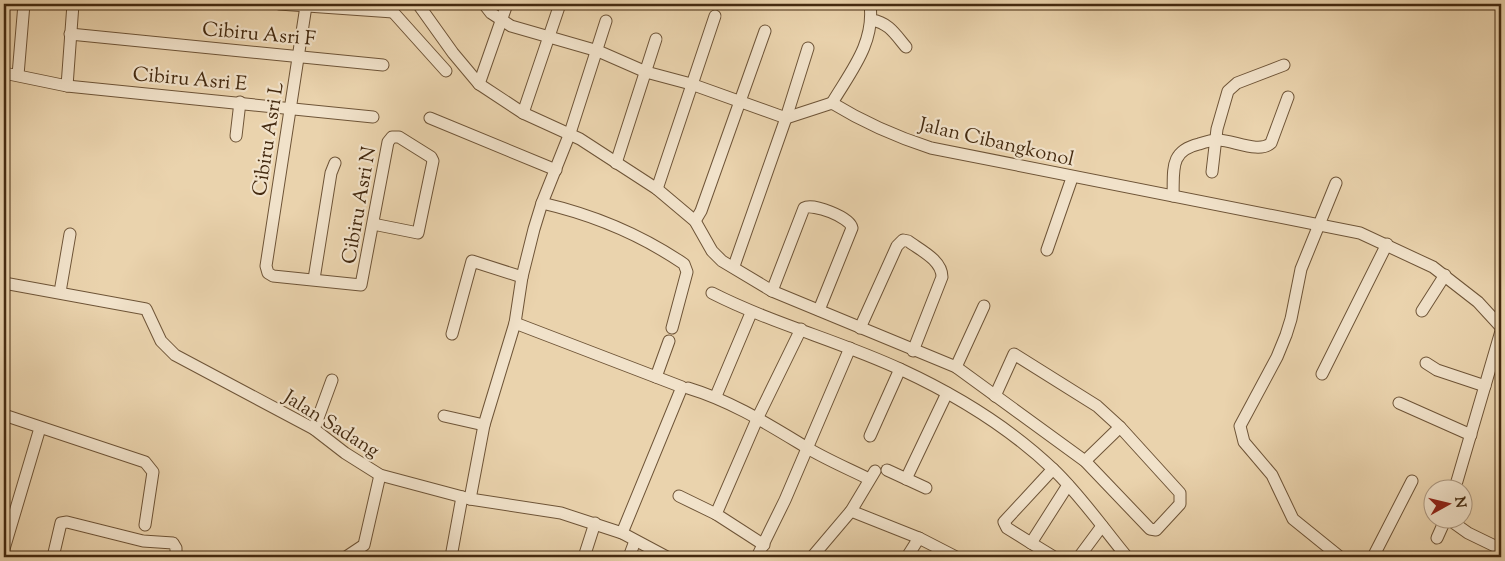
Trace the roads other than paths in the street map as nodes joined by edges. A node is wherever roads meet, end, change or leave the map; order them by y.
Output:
1 (24, 4) edge
2 (73, 4) edge
3 (279, 4) edge
4 (418, 4) edge
5 (484, 4) edge
6 (507, 4) edge
7 (560, 4) edge
8 (870, 4) edge
9 (306, 6) junction
10 (338, 6) edge
11 (392, 8) edge
12 (715, 16) dead end
13 (501, 20) junction
14 (872, 20) junction
15 (606, 21) dead end
16 (765, 31) dead end
17 (70, 34) junction
18 (549, 36) junction
19 (656, 39) dead end
20 (906, 47) dead end
21 (808, 48) dead end
22 (598, 51) junction
23 (299, 55) junction
24 (383, 65) dead end
25 (1284, 65) dead end
26 (446, 71) dead end
27 (646, 72) junction
28 (4, 73) edge
29 (18, 76) junction
30 (479, 84) junction
31 (691, 84) junction
32 (67, 86) junction
33 (1288, 97) dead end
34 (240, 102) junction
35 (741, 103) junction
36 (832, 103) junction
37 (292, 107) junction
38 (523, 113) junction
39 (373, 117) dead end
40 (430, 118) dead end
41 (786, 118) junction
42 (570, 133) junction
43 (236, 136) dead end
44 (1216, 139) junction
45 (335, 163) dead end
46 (616, 163) junction
47 (556, 170) junction
48 (1212, 172) dead end
49 (1072, 178) junction
50 (1336, 183) dead end
51 (657, 189) junction
52 (1173, 196) junction
53 (542, 203) junction
54 (695, 221) junction
55 (373, 224) junction
56 (1318, 226) junction
57 (70, 234) dead end
58 (1388, 244) junction
59 (1047, 250) dead end
60 (734, 266) junction
61 (1444, 275) junction
62 (273, 276) joint
63 (522, 277) junction
64 (314, 279) junction
65 (4, 283) edge
66 (772, 291) junction
67 (60, 292) junction
68 (712, 293) dead end
69 (984, 306) dead end
70 (819, 310) junction
71 (1422, 311) dead end
72 (751, 313) junction
73 (515, 323) junction
74 (672, 328) dead end
75 (860, 328) junction
76 (1501, 329) edge
77 (801, 330) junction
78 (452, 334) dead end
79 (669, 341) dead end
80 (850, 348) junction
81 (913, 351) junction
82 (1426, 363) dead end
83 (956, 368) junction
84 (900, 369) junction
85 (1322, 374) dead end
86 (656, 377) junction
87 (332, 380) dead end
88 (1485, 386) junction
89 (688, 388) dead end
90 (947, 394) junction
91 (716, 396) junction
92 (996, 396) junction
93 (1399, 403) dead end
94 (4, 415) edge
95 (444, 416) dead end
96 (758, 417) junction
97 (484, 426) junction
98 (1120, 427) junction
99 (40, 428) junction
100 (314, 429) junction
101 (1471, 435) junction
102 (870, 436) dead end
103 (806, 447) junction
104 (1085, 461) junction
105 (1053, 469) junction
106 (887, 470) dead end
107 (380, 475) junction
108 (1458, 478) edge
109 (906, 479) junction
110 (1412, 481) dead end
111 (1068, 485) junction
112 (926, 488) dead end
113 (679, 496) dead end
114 (466, 498) junction
115 (851, 511) junction
116 (716, 514) junction
117 (595, 523) junction
118 (145, 525) dead end
119 (1102, 526) junction
120 (1442, 528) edge
121 (1461, 528) edge
122 (622, 533) junction
123 (919, 538) junction
124 (1437, 538) dead end
125 (635, 541) junction
126 (1031, 543) junction
127 (364, 545) junction
128 (764, 545) junction
129 (4, 549) edge
130 (1501, 549) edge
131 (53, 557) edge
132 (176, 557) edge
133 (346, 557) edge
134 (366, 557) edge
135 (451, 557) edge
136 (584, 557) edge
137 (629, 557) edge
138 (667, 557) edge
139 (757, 557) edge
140 (812, 557) edge
141 (907, 557) edge
142 (956, 557) edge
143 (1054, 557) edge
144 (1079, 557) edge
145 (1127, 557) edge
146 (1340, 557) edge
147 (1373, 557) edge

1 - 29 street
2 - 17 street
3 - 9 street
4 - 30 street
5 - 13 street
6 - 13 street
7 - 18 street
8 - 14 street
9 - 10 street
9 - 23 street, Cibiru Asri L
10 - 11 street
11 - 26 street
12 - 31 street
13 - 18 street
13 - 30 street
14 - 20 street
14 - 36 street
15 - 22 street
16 - 35 street
17 - 23 street, Cibiru Asri F
17 - 32 street
18 - 22 street
18 - 38 street
19 - 27 street
21 - 41 street
22 - 27 street
22 - 42 street
23 - 24 street, Cibiru Asri F
23 - 37 street, Cibiru Asri L
25 - 44 street
27 - 31 street
27 - 46 street
28 - 29 street, Cibiru Asri E
29 - 32 street, Cibiru Asri E
30 - 38 street
31 - 35 street
31 - 51 street
32 - 34 street, Cibiru Asri E
33 - 44 street
34 - 37 street, Cibiru Asri E
34 - 43 street
35 - 41 street
35 - 54 street
36 - 41 street
36 - 49 street, Jalan Cibangkonol
37 - 39 street, Cibiru Asri E
37 - 62 street, Cibiru Asri L
38 - 42 street
40 - 47 street
41 - 60 street
42 - 46 street
42 - 47 street
44 - 48 street
44 - 52 street
45 - 64 street
46 - 51 street
47 - 53 street
49 - 52 street, Jalan Cibangkonol
49 - 59 street
50 - 56 street
51 - 54 street
52 - 56 street, Jalan Cibangkonol
53 - 63 street
53 - 74 street
54 - 60 street
55 - 55 street, Cibiru Asri N
55 - 64 street, Cibiru Asri N
56 - 58 street, Jalan Cibangkonol
56 - 146 street
57 - 67 street
58 - 61 street, Jalan Cibangkonol
58 - 85 street
60 - 66 street
61 - 71 street
61 - 76 street, Jalan Cibangkonol
62 - 64 street, Cibiru Asri N
63 - 73 street
63 - 78 street
65 - 67 street, Jalan Sadang
66 - 70 street
66 - 70 street
67 - 100 street, Jalan Sadang
68 - 72 street
69 - 83 street
70 - 75 street
72 - 77 street
72 - 91 street
73 - 86 street
73 - 97 street
75 - 81 street
75 - 81 street
76 - 88 street
77 - 80 street
77 - 96 street
79 - 86 street
80 - 84 street
80 - 103 street
81 - 83 street
82 - 88 street
83 - 92 street
84 - 90 street
84 - 102 street
86 - 122 street
87 - 100 street
88 - 101 street
89 - 91 street
90 - 105 street
90 - 109 street
91 - 96 street
92 - 98 street
92 - 104 street
93 - 101 street
94 - 99 street
95 - 97 street
96 - 103 street
96 - 116 street
97 - 114 street
98 - 104 street
98 - 104 street
99 - 118 street
99 - 129 street
100 - 107 street, Jalan Sadang
101 - 108 street
103 - 115 street
103 - 128 street
105 - 111 street
105 - 126 street
106 - 109 street
107 - 114 street, Jalan Sadang
107 - 127 street
109 - 112 street
110 - 147 street
111 - 119 street
111 - 126 street
113 - 116 street
114 - 117 street, Jalan Sadang
114 - 135 street
115 - 123 street
115 - 140 street
116 - 128 street
117 - 122 street, Jalan Sadang
117 - 136 street
119 - 144 street
119 - 145 street
120 - 124 street
121 - 130 street
122 - 125 street, Jalan Sadang
123 - 141 street
123 - 142 street
125 - 137 street
125 - 138 street, Jalan Sadang
126 - 143 street
127 - 133 street
127 - 134 street
128 - 139 street
131 - 132 street

